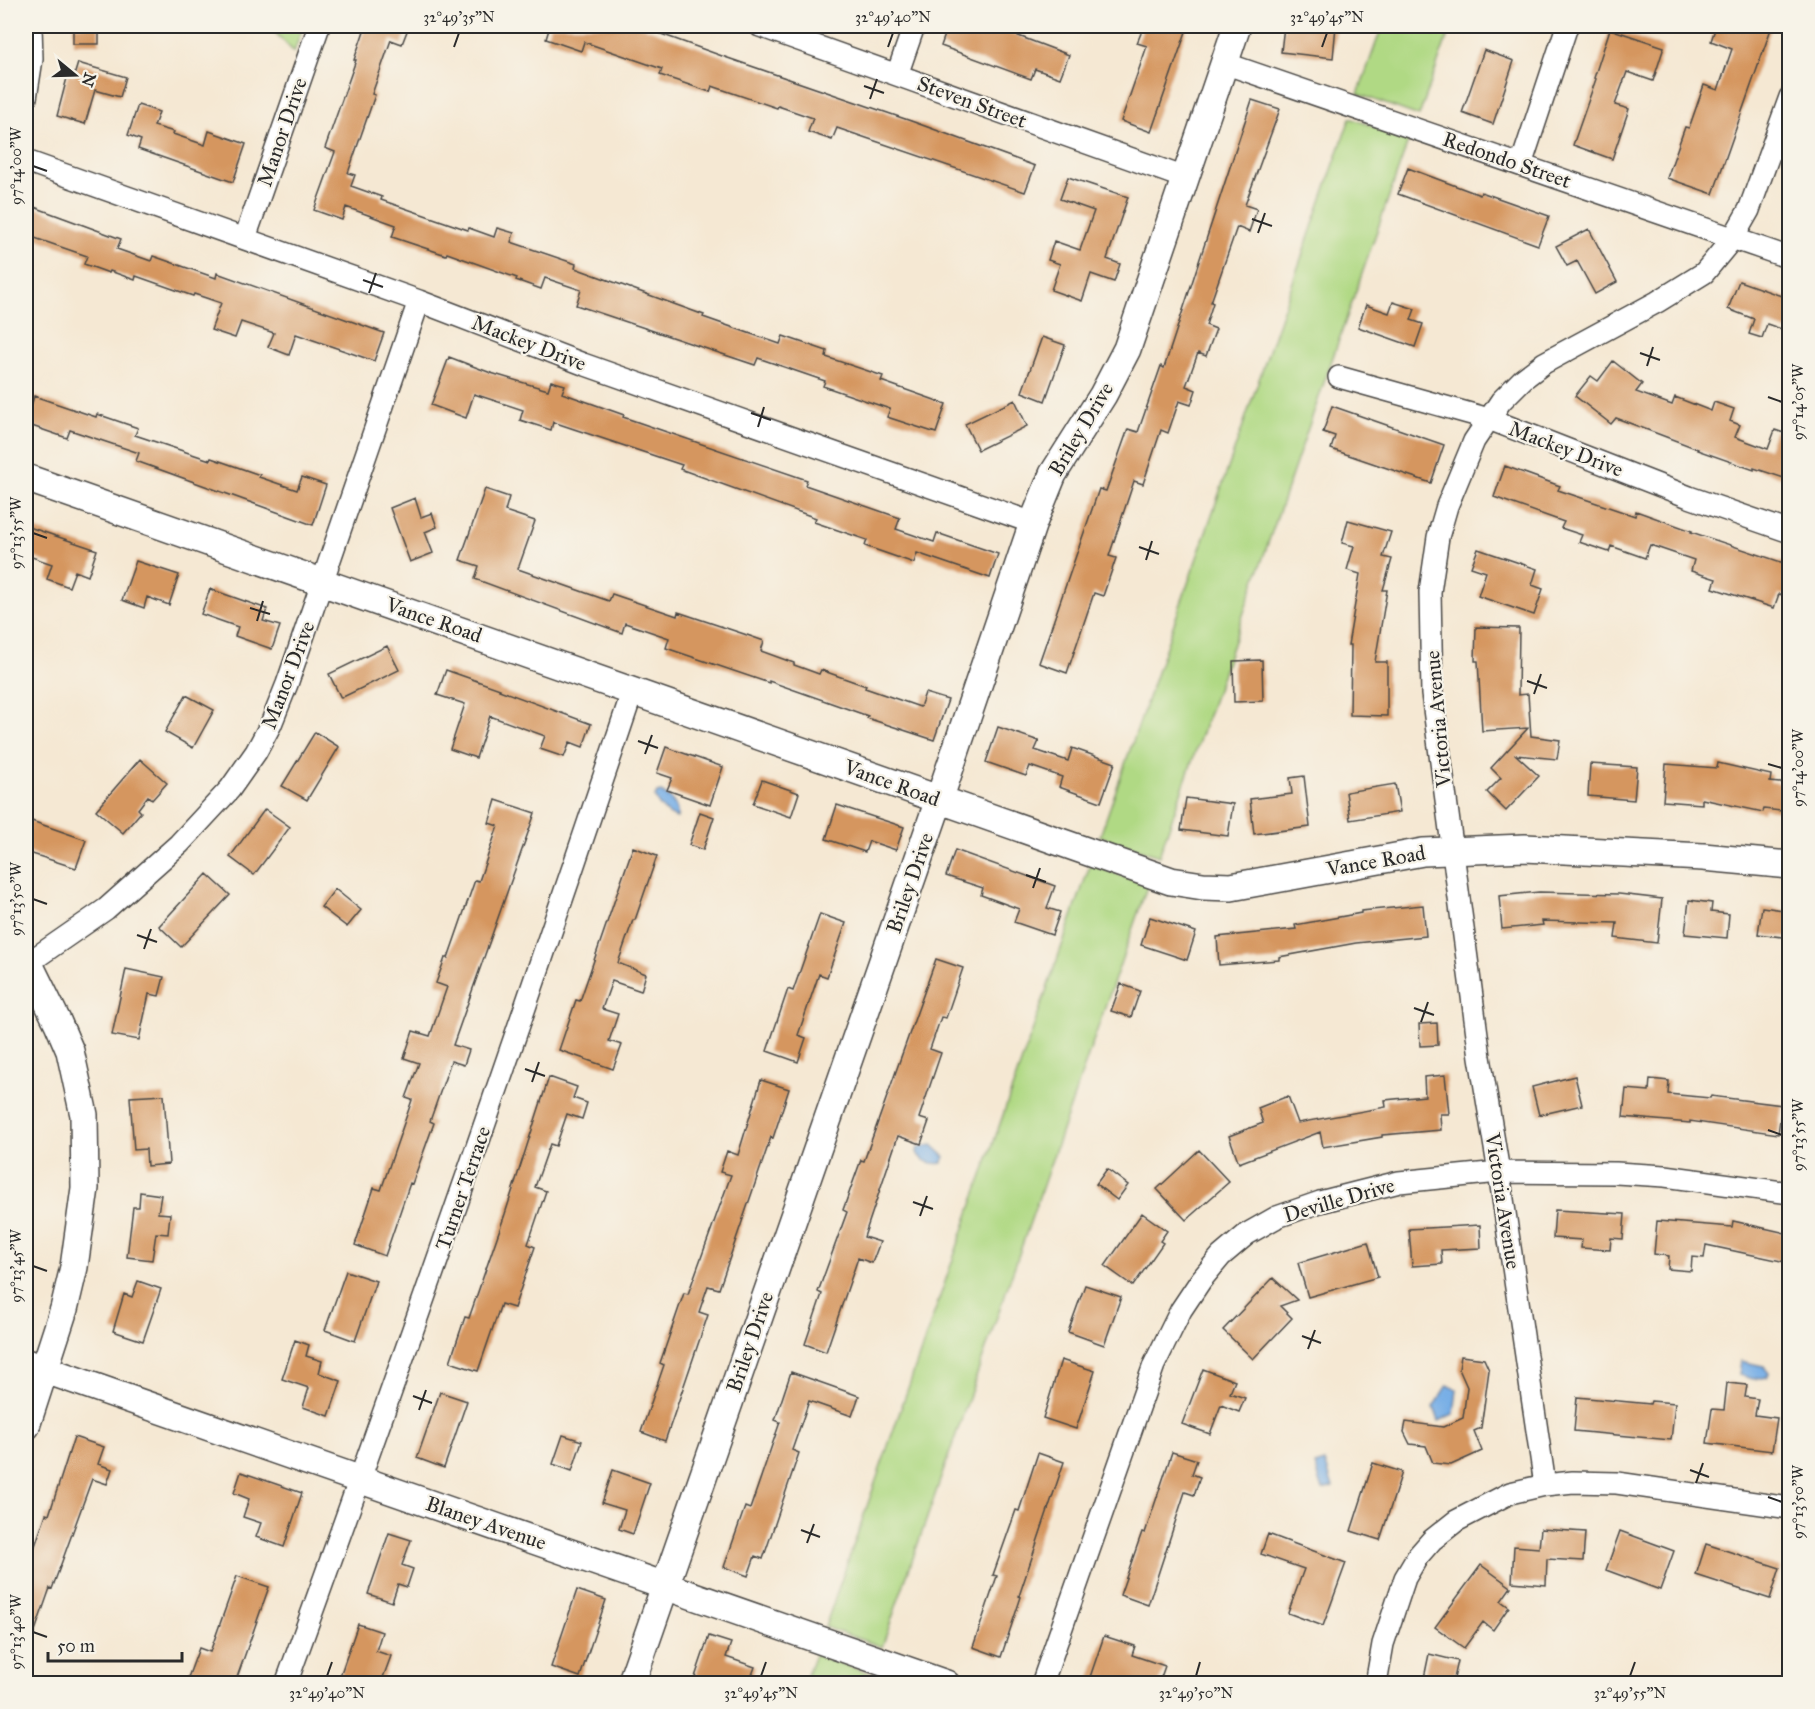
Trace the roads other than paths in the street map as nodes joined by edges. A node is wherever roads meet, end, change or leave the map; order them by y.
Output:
1 (31, 26) edge
2 (319, 26) edge
3 (760, 26) edge
4 (914, 26) edge
5 (1237, 26) edge
6 (1567, 26) edge
7 (1224, 63) junction
8 (897, 75) junction
9 (1790, 97) edge
10 (26, 98) edge
11 (26, 160) edge
12 (1521, 165) junction
13 (1185, 178) junction
14 (245, 238) junction
15 (1733, 238) junction
16 (1790, 258) edge
17 (419, 302) junction
18 (1339, 377) dead end
19 (1489, 420) junction
20 (26, 478) edge
21 (1033, 523) junction
22 (1790, 532) edge
23 (324, 582) junction
24 (633, 690) junction
25 (939, 800) junction
26 (1452, 851) junction
27 (1790, 865) edge
28 (27, 960) edge
29 (1499, 1172) junction
30 (1790, 1193) edge
31 (35, 1366) edge
32 (26, 1426) edge
33 (360, 1479) junction
34 (1545, 1485) junction
35 (1790, 1508) edge
36 (666, 1585) junction
37 (286, 1683) edge
38 (631, 1683) edge
39 (946, 1683) edge
40 (1041, 1683) edge
41 (1376, 1683) edge

1 - 10 street
2 - 14 street, Manor Drive
3 - 8 street, Steven Street
4 - 8 street
5 - 7 street, Briley Drive
6 - 12 street
7 - 12 street, Redondo Street
7 - 13 street, Briley Drive
8 - 13 street, Steven Street
9 - 15 street, Victoria Avenue
11 - 14 street, Mackey Drive
12 - 15 street, Redondo Street
13 - 21 street, Briley Drive
14 - 17 street, Mackey Drive
15 - 16 street, Redondo Street
15 - 19 street, Victoria Avenue
17 - 21 street, Mackey Drive
17 - 23 street, Manor Drive
18 - 19 street, Mackey Drive
19 - 22 street, Mackey Drive
19 - 26 street, Victoria Avenue
20 - 23 street, Vance Road
21 - 25 street, Briley Drive
23 - 24 street, Vance Road
23 - 28 street, Manor Drive
24 - 25 street, Vance Road
24 - 33 street, Turner Terrace
25 - 26 street, Vance Road
25 - 36 street, Briley Drive
26 - 27 street, Vance Road
26 - 29 street, Victoria Avenue
28 - 31 street
29 - 30 street, Deville Drive
29 - 34 street, Victoria Avenue
29 - 40 street, Deville Drive
31 - 32 street
31 - 33 street, Blaney Avenue
33 - 36 street, Blaney Avenue
33 - 37 street, Turner Terrace
34 - 35 street
34 - 41 street
36 - 38 street, Briley Drive
36 - 39 street, Blaney Avenue

